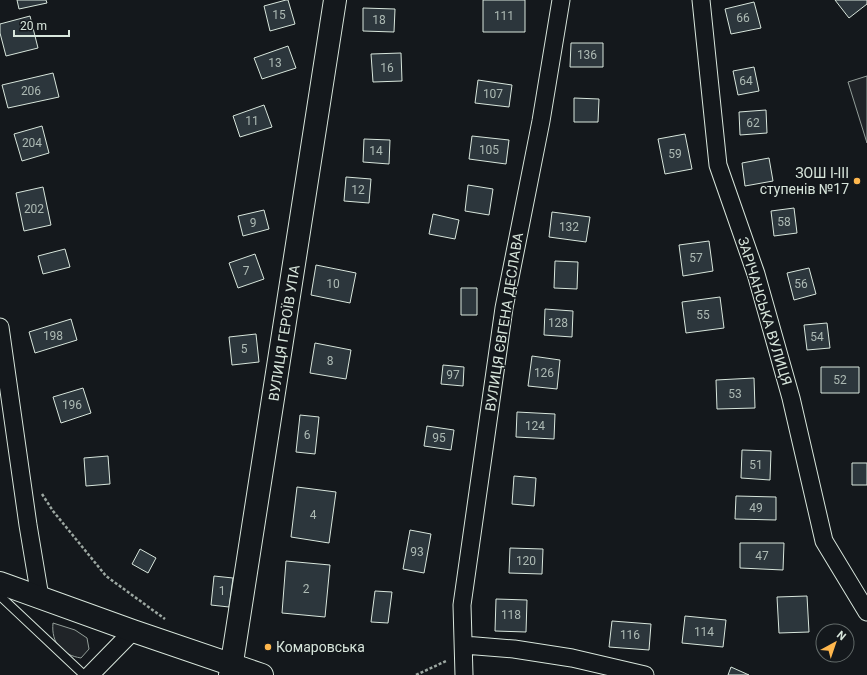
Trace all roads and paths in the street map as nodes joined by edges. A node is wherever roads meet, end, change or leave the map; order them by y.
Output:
1 (335, 0) edge
2 (561, 0) edge
3 (701, 0) edge
4 (0, 327) edge
5 (41, 492) dead end
6 (0, 583) edge
7 (0, 596) edge
8 (40, 597) junction
9 (867, 612) edge
10 (167, 621) dead end
11 (133, 631) junction
12 (464, 649) junction
13 (232, 670) edge
14 (84, 675) edge
15 (90, 675) edge
16 (262, 675) edge
17 (416, 675) edge
18 (464, 675) edge
19 (645, 675) edge

1 - 13 street, ВУЛИЦЯ ГЕРОЇВ УПА
2 - 12 street, ВУЛИЦЯ ЄВГЕНА ДЕСЛАВА
3 - 9 street, ЗАРІЧАНСЬКА ВУЛИЦЯ
4 - 8 street
5 - 10 path
6 - 8 street
7 - 14 lane
8 - 11 street
11 - 13 street
11 - 15 street
12 - 17 path
12 - 18 street, ВУЛИЦЯ ЄВГЕНА ДЕСЛАВА
12 - 19 street
13 - 16 street

